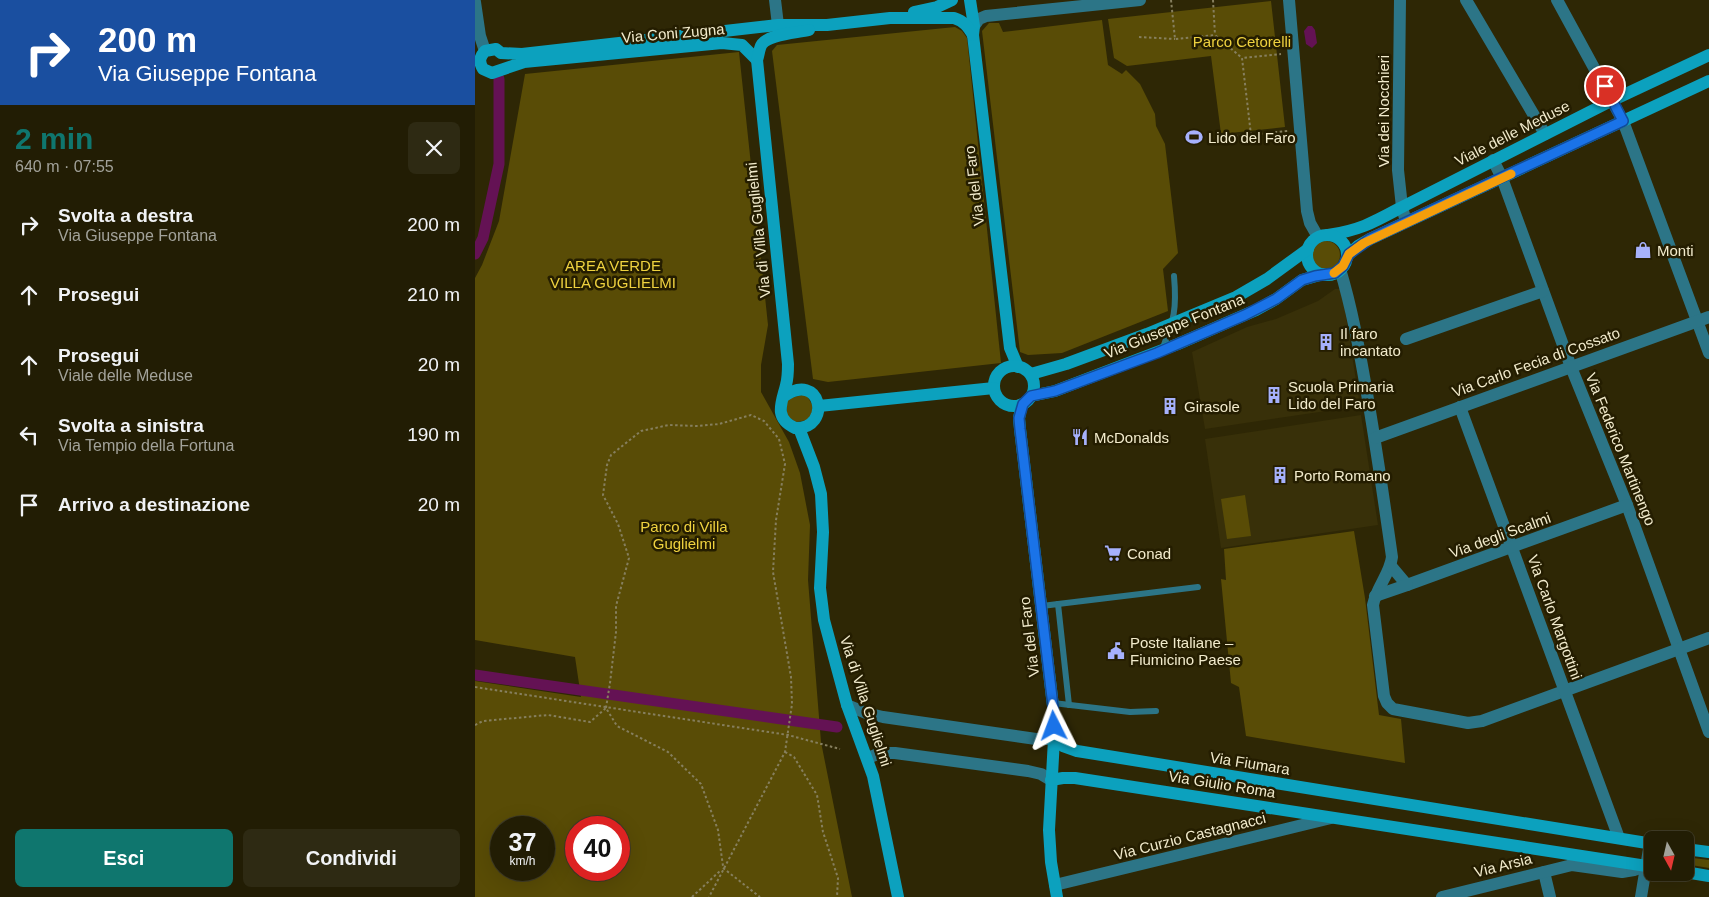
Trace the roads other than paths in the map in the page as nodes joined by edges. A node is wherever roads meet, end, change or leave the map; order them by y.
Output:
1 (775, 0) edge
2 (952, 0) edge
3 (970, 0) edge
4 (1140, 0) edge
5 (1289, 0) edge
6 (1400, 0) edge
7 (1466, 0) edge
8 (1557, 0) edge
9 (475, 2) edge
10 (890, 18) junction
11 (778, 24) junction
12 (827, 25) junction
13 (973, 30) junction
14 (501, 53) junction
15 (1709, 55) edge
16 (480, 59) edge
17 (757, 60) junction
18 (501, 69) junction
19 (1709, 81) edge
20 (1613, 100) junction
21 (1623, 121) junction
22 (1545, 134) junction
23 (1493, 160) junction
24 (1502, 178) junction
25 (1402, 206) junction
26 (1406, 222) junction
27 (1323, 236) junction
28 (1307, 249) junction
29 (1347, 256) junction
30 (1340, 270) junction
31 (1323, 274) junction
32 (1174, 276) dead end
33 (1543, 291) junction
34 (1703, 319) edge
35 (1171, 325) junction
36 (1407, 339) dead end
37 (1161, 351) junction
38 (1709, 353) edge
39 (1018, 367) junction
40 (1571, 367) junction
41 (1031, 374) junction
42 (994, 388) junction
43 (783, 397) junction
44 (1027, 400) junction
45 (819, 406) junction
46 (1460, 407) junction
47 (799, 428) junction
48 (1375, 438) junction
49 (1627, 506) junction
50 (1513, 548) junction
51 (1391, 566) junction
52 (1407, 586) junction
53 (1198, 587) dead end
54 (1375, 596) junction
55 (1059, 604) junction
56 (1042, 606) junction
57 (1709, 638) edge
58 (1679, 649) junction
59 (1565, 690) junction
60 (1053, 703) junction
61 (847, 705) junction
62 (1069, 705) junction
63 (1156, 712) dead end
64 (1709, 732) edge
65 (1054, 739) junction
66 (867, 758) junction
67 (1051, 780) junction
68 (1333, 818) junction
69 (1619, 838) junction
70 (1644, 843) edge
71 (1694, 850) edge
72 (1709, 852) edge
73 (1573, 860) junction
74 (1644, 866) edge
75 (1544, 872) junction
76 (1694, 874) edge
77 (1709, 876) edge
78 (1645, 881) edge
79 (1056, 891) edge
80 (898, 897) edge
81 (1442, 897) edge
82 (1550, 897) edge
83 (1641, 897) edge

1 - 11 street
2 - 10 street, Via Coni Zugna
3 - 13 street, Via del Faro
4 - 13 street
5 - 27 street
6 - 25 street, Via dei Nocchieri
7 - 22 street
8 - 20 street
9 - 16 street
10 - 12 street, Via Coni Zugna
10 - 13 street, Via Coni Zugna
11 - 12 street, Via Coni Zugna
11 - 14 street, Via Coni Zugna
12 - 17 street, Via Coni Zugna
13 - 39 street, Via del Faro
14 - 16 street, Via Coni Zugna
14 - 18 street
15 - 20 street, Viale delle Meduse
16 - 18 street, Via Coni Zugna
17 - 18 street, Via Coni Zugna
17 - 43 street, Via di Villa Guglielmi
19 - 21 street
20 - 21 street
20 - 22 street, Viale delle Meduse
21 - 24 street
21 - 34 street
22 - 23 street, Viale delle Meduse
23 - 24 street, Via Federico Martinengo
23 - 25 street, Viale delle Meduse
24 - 26 street
24 - 33 street, Via Federico Martinengo
25 - 26 street, Via dei Nocchieri
25 - 27 street, Viale delle Meduse
26 - 29 street
27 - 28 street
27 - 29 street
28 - 31 street
28 - 35 street, Via Giuseppe Fontana
29 - 30 street
30 - 31 street
30 - 48 street
31 - 37 street, Via Giuseppe Fontana
32 - 35 lane
33 - 36 street
33 - 40 street, Via Federico Martinengo
34 - 38 street
34 - 40 street, Via Carlo Fecia di Cossato
35 - 37 lane
35 - 41 street, Via Giuseppe Fontana
37 - 44 street, Via Giuseppe Fontana
39 - 41 street
39 - 42 street
40 - 46 street, Via Carlo Fecia di Cossato
40 - 49 street, Via Federico Martinengo
41 - 44 street
42 - 44 street
42 - 45 street
43 - 45 street
43 - 47 street
44 - 56 street, Via del Faro
45 - 47 street
46 - 48 street, Via Carlo Fecia di Cossato
46 - 50 street, Via Carlo Margottini
47 - 61 street, Via di Villa Guglielmi
48 - 51 street
49 - 50 street, Via degli Scalmi
49 - 58 street, Via Federico Martinengo
50 - 52 street, Via degli Scalmi
50 - 59 street, Via Carlo Margottini
51 - 52 street
51 - 54 street
52 - 54 street, Via degli Scalmi
53 - 55 lane
54 - 59 street
55 - 56 lane
55 - 62 lane
56 - 60 street, Via del Faro
57 - 58 street
58 - 59 street
58 - 64 street, Via Federico Martinengo
59 - 69 street, Via Carlo Margottini
60 - 62 lane
60 - 65 street, Via del Faro
61 - 65 street, Via Fiumara
61 - 66 street, Via di Villa Guglielmi
62 - 63 lane
65 - 67 street, Via del Faro
65 - 69 street, Via Fiumara
66 - 67 street, Via Giulio Roma
66 - 80 street, Via di Villa Guglielmi
67 - 68 street, Via Giulio Roma
67 - 79 street, Via del Faro
68 - 73 street, Via Giulio Roma
68 - 79 street, Via Curzio Castagnacci
69 - 70 street, Via Fiumara
71 - 72 street
73 - 74 street, Via Arsia
73 - 75 street, Via Arsia
75 - 81 street, Via Arsia
75 - 82 street
76 - 77 street
78 - 83 street

